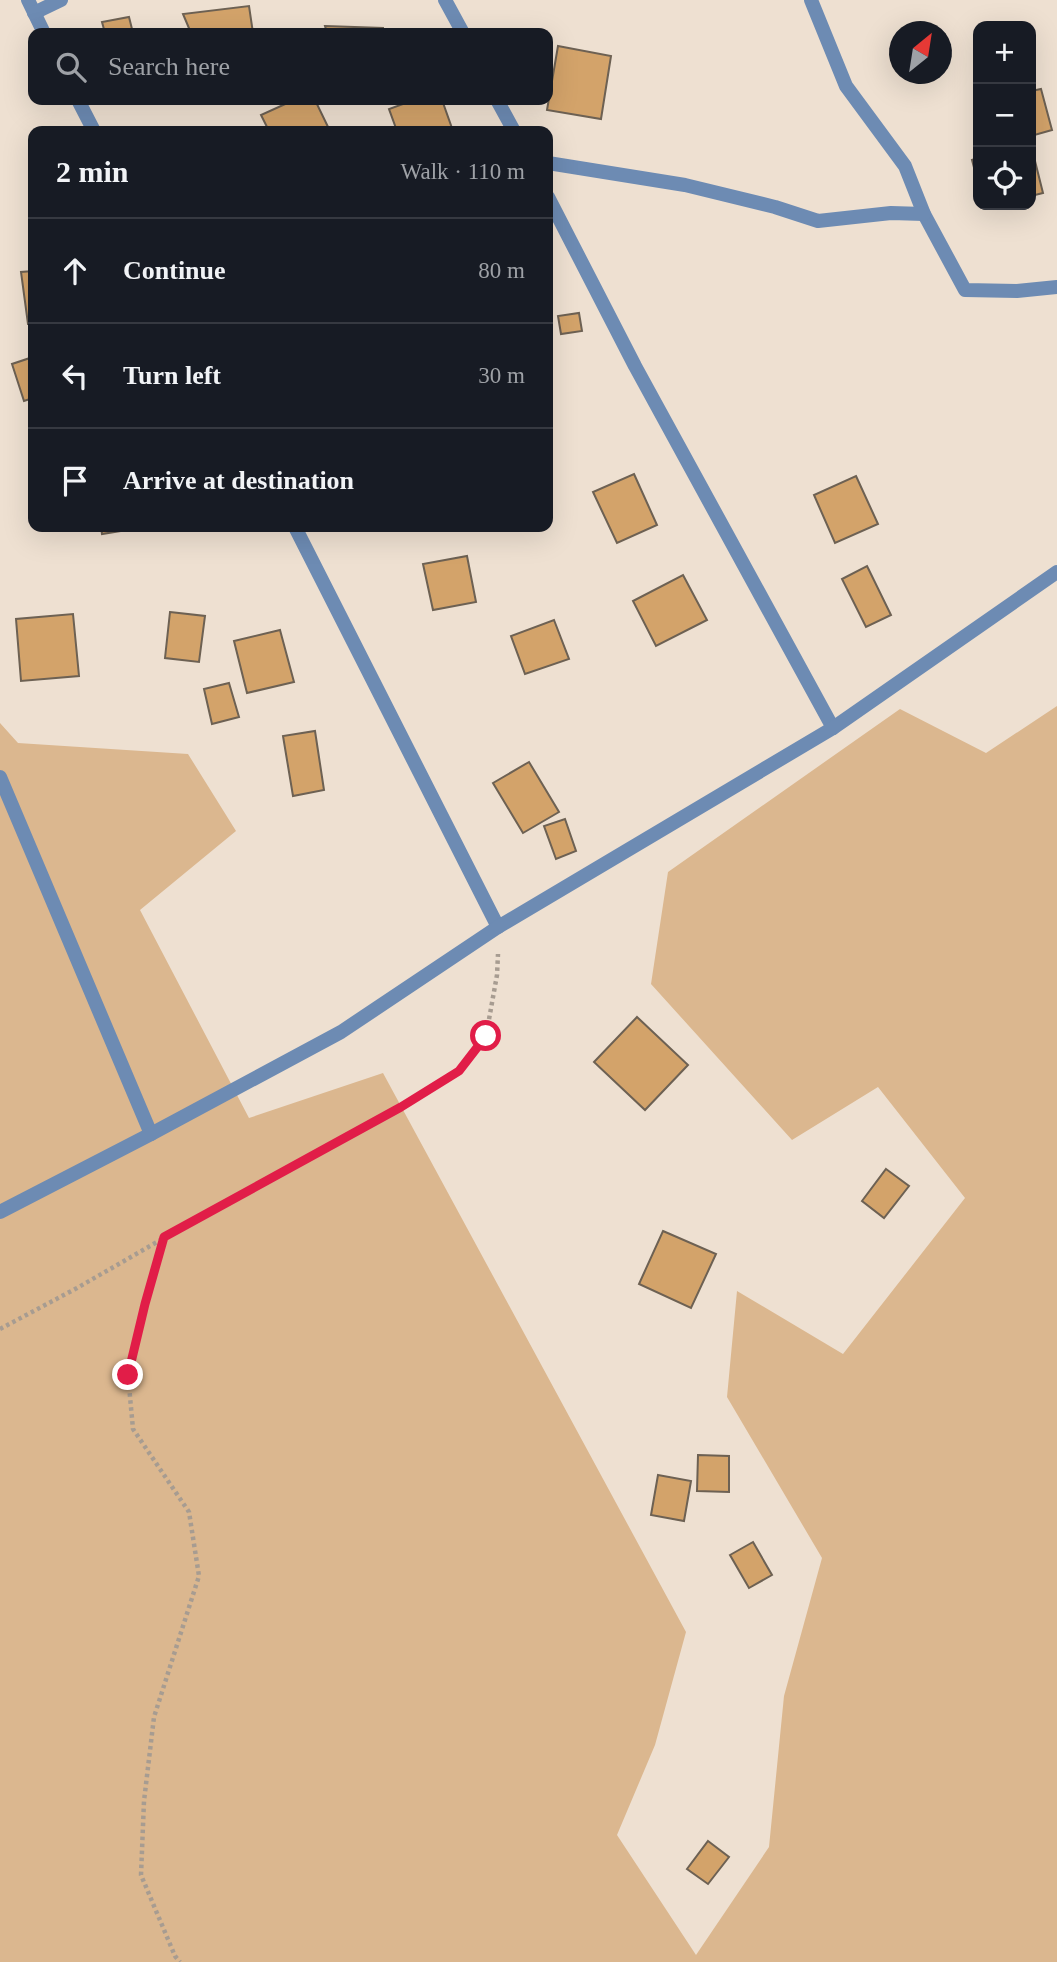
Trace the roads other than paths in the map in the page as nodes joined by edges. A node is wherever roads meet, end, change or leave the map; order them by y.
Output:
1 (61, 0) edge
2 (445, 0) edge
3 (811, 0) edge
4 (31, 6) edge
5 (42, 28) edge
6 (460, 28) edge
7 (81, 105) edge
8 (500, 105) edge
9 (91, 126) edge
10 (511, 126) edge
11 (553, 164) edge
12 (553, 207) edge
13 (924, 214) junction
14 (1057, 287) edge
15 (298, 532) edge
16 (1057, 572) edge
17 (833, 728) junction
18 (0, 777) edge
19 (498, 927) junction
20 (151, 1134) junction
21 (0, 1212) edge

1 - 4 street
2 - 6 street
3 - 13 street
4 - 5 street
7 - 9 street
8 - 10 street
11 - 13 street
12 - 17 street
13 - 14 street
15 - 19 street
16 - 17 street
17 - 19 street
18 - 20 street
19 - 20 street
20 - 21 street

